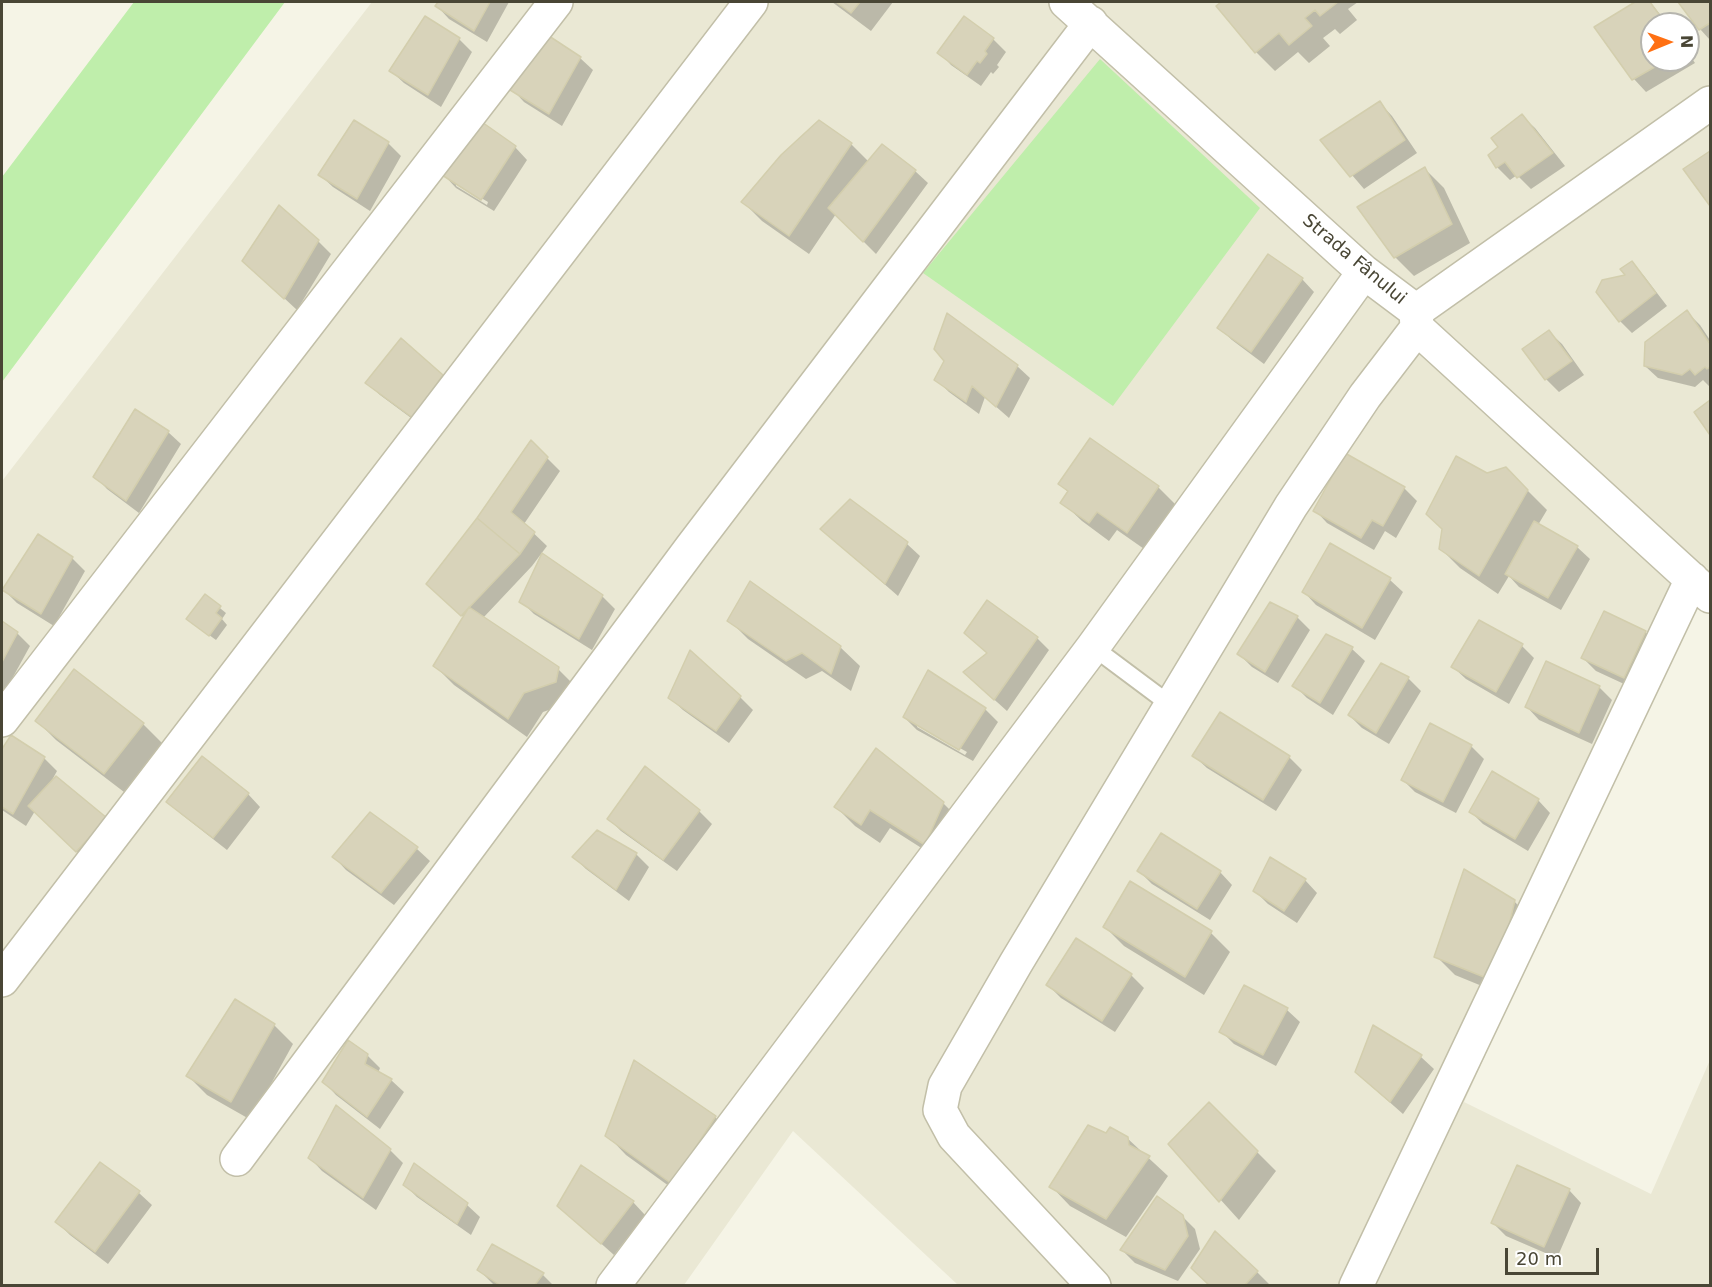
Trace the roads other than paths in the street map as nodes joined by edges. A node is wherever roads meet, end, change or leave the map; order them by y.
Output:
1 (556, 2) edge
2 (751, 2) edge
3 (1066, 2) edge
4 (1091, 23) junction
5 (1710, 103) edge
6 (1364, 272) junction
7 (1416, 319) junction
8 (1701, 587) edge
9 (1092, 647) junction
10 (1172, 706) junction
11 (2, 720) edge
12 (2, 980) edge
13 (237, 1159) dead end
14 (614, 1286) edge
15 (1094, 1286) edge
16 (1356, 1286) edge

1 - 11 street
2 - 12 street
3 - 4 street, Strada Fânului
4 - 6 street, Strada Fânului
4 - 13 street
5 - 7 street
6 - 7 street, Strada Fânului
6 - 9 street
7 - 8 street, Strada Fânului
7 - 10 street
8 - 16 street
9 - 10 lane
9 - 14 street
10 - 15 street

